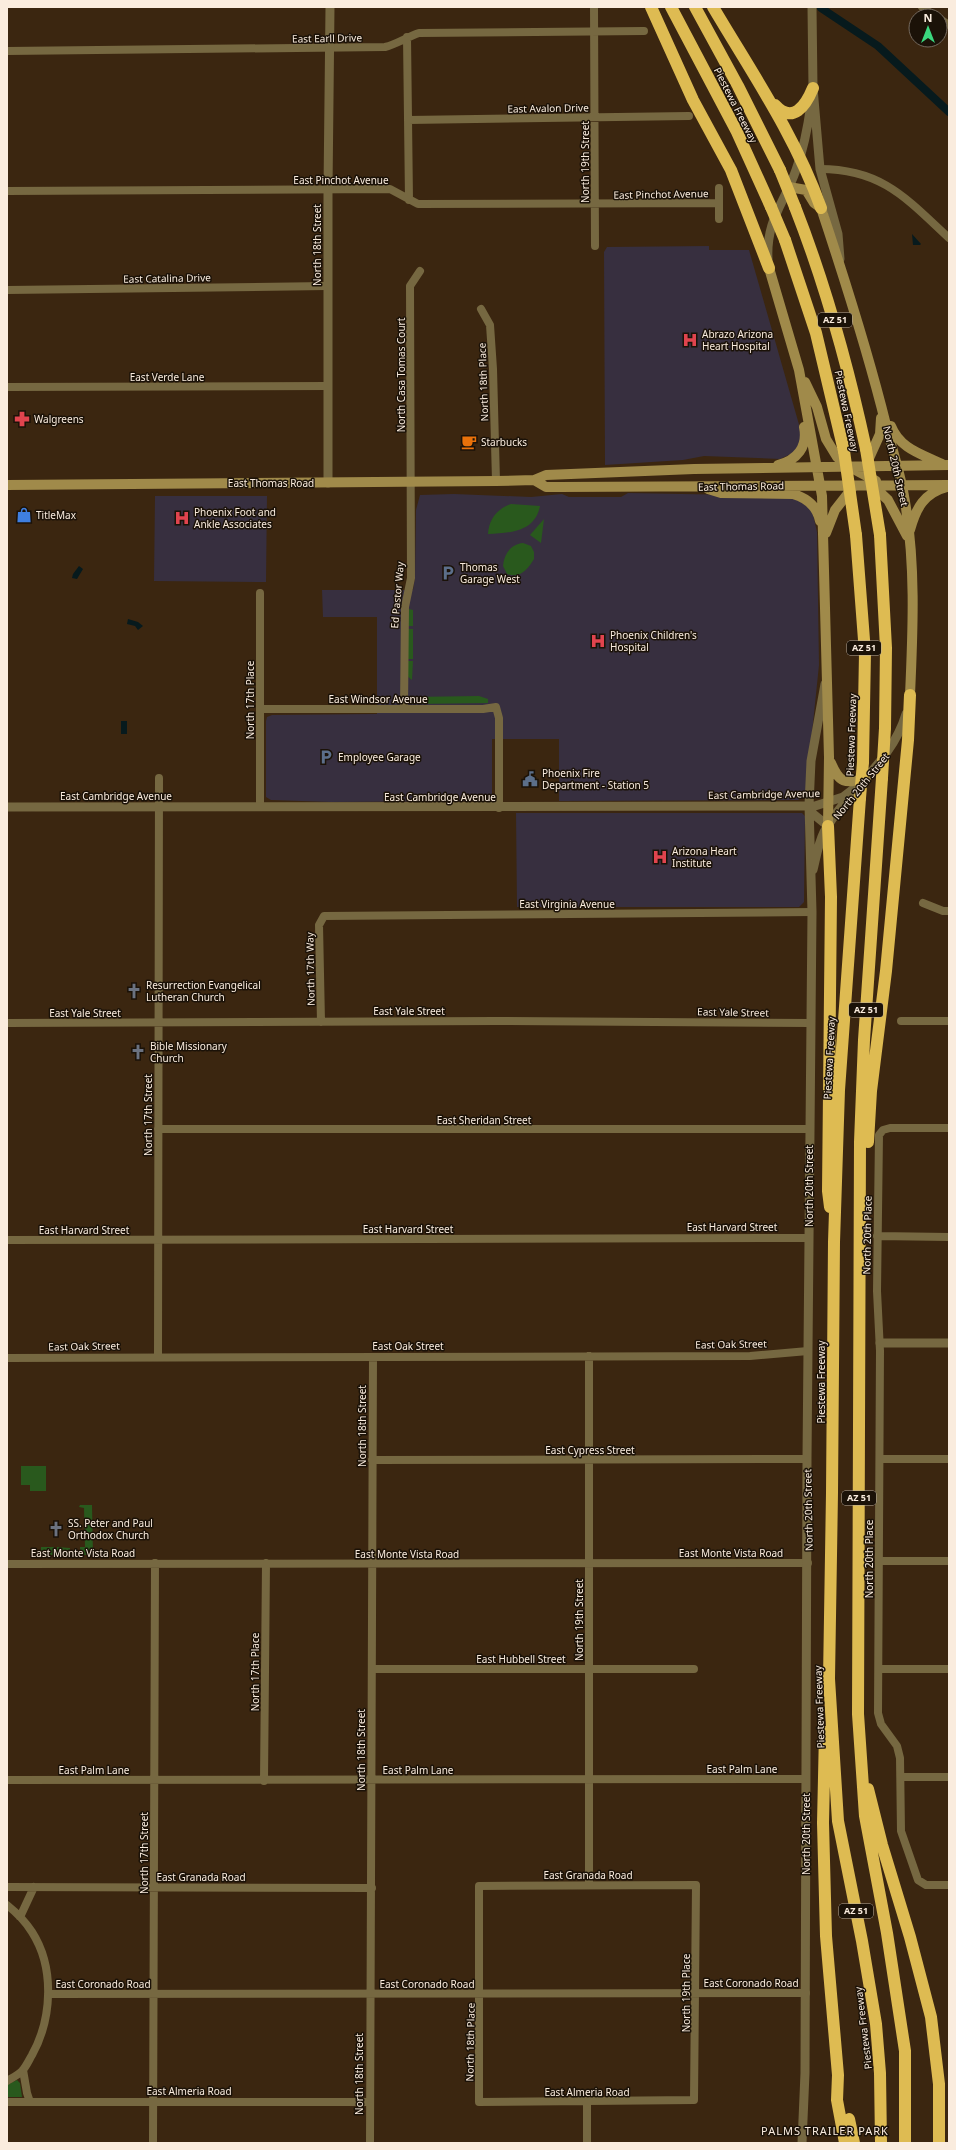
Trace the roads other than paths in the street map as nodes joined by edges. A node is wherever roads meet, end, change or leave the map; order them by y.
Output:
1 (330, 7) edge
2 (594, 7) edge
3 (651, 7) edge
4 (671, 7) edge
5 (695, 7) edge
6 (713, 7) edge
7 (812, 11) edge
8 (594, 32) junction
9 (644, 32) dead end
10 (407, 37) junction
11 (330, 47) junction
12 (7, 50) edge
13 (813, 88) junction
14 (771, 102) junction
15 (689, 116) dead end
16 (595, 118) junction
17 (408, 120) junction
18 (800, 157) junction
19 (820, 169) junction
20 (789, 186) junction
21 (719, 188) dead end
22 (328, 189) junction
23 (7, 191) edge
24 (409, 200) junction
25 (719, 203) junction
26 (595, 204) junction
27 (821, 208) junction
28 (719, 219) dead end
29 (949, 238) edge
30 (595, 246) dead end
31 (768, 268) junction
32 (842, 270) junction
33 (420, 271) dead end
34 (327, 286) junction
35 (7, 290) edge
36 (481, 309) dead end
37 (799, 370) junction
38 (328, 386) junction
39 (7, 387) edge
40 (880, 397) junction
41 (947, 465) edge
42 (897, 466) junction
43 (817, 467) junction
44 (838, 467) junction
45 (850, 467) junction
46 (765, 468) junction
47 (863, 477) junction
48 (534, 480) junction
49 (496, 481) junction
50 (412, 482) junction
51 (328, 483) junction
52 (7, 485) edge
53 (820, 485) junction
54 (902, 485) junction
55 (699, 486) junction
56 (949, 486) edge
57 (908, 538) junction
58 (824, 549) junction
59 (260, 593) dead end
60 (826, 677) junction
61 (910, 695) junction
62 (260, 709) junction
63 (404, 709) junction
64 (829, 757) junction
65 (159, 778) dead end
66 (866, 779) junction
67 (829, 802) junction
68 (260, 806) junction
69 (809, 806) junction
70 (7, 807) edge
71 (158, 807) junction
72 (499, 808) junction
73 (828, 826) junction
74 (811, 878) junction
75 (923, 903) dead end
76 (949, 911) edge
77 (812, 912) junction
78 (324, 916) joint
79 (901, 1021) dead end
80 (949, 1021) edge
81 (159, 1022) junction
82 (321, 1022) junction
83 (7, 1023) edge
84 (811, 1023) junction
85 (949, 1128) edge
86 (810, 1129) junction
87 (158, 1130) junction
88 (877, 1236) junction
89 (949, 1237) edge
90 (809, 1238) junction
91 (158, 1239) junction
92 (7, 1240) edge
93 (834, 1242) junction
94 (860, 1242) junction
95 (880, 1343) junction
96 (949, 1343) edge
97 (808, 1351) junction
98 (158, 1356) junction
99 (589, 1356) junction
100 (373, 1357) junction
101 (7, 1358) edge
102 (807, 1459) junction
103 (880, 1459) junction
104 (949, 1459) edge
105 (372, 1460) junction
106 (589, 1460) junction
107 (879, 1561) junction
108 (949, 1561) edge
109 (155, 1563) junction
110 (266, 1563) junction
111 (589, 1563) junction
112 (808, 1563) junction
113 (7, 1564) edge
114 (372, 1564) junction
115 (694, 1668) dead end
116 (372, 1669) junction
117 (949, 1669) edge
118 (589, 1670) junction
119 (879, 1670) junction
120 (829, 1679) junction
121 (859, 1753) junction
122 (902, 1777) junction
123 (949, 1777) edge
124 (154, 1779) junction
125 (806, 1779) junction
126 (7, 1780) edge
127 (264, 1780) junction
128 (372, 1780) junction
129 (588, 1780) junction
130 (589, 1885) junction
131 (696, 1885) joint
132 (479, 1886) joint
133 (949, 1886) edge
134 (7, 1887) edge
135 (34, 1887) junction
136 (154, 1887) junction
137 (372, 1888) junction
138 (7, 1905) edge
139 (20, 1917) junction
140 (154, 1993) junction
141 (696, 1993) junction
142 (806, 1993) junction
143 (48, 1994) junction
144 (371, 1994) junction
145 (480, 1994) junction
146 (23, 2070) junction
147 (838, 2075) junction
148 (7, 2081) edge
149 (694, 2100) joint
150 (153, 2101) junction
151 (7, 2102) edge
152 (30, 2102) junction
153 (370, 2102) junction
154 (479, 2102) joint
155 (587, 2102) junction
156 (938, 2127) junction
157 (154, 2143) edge
158 (370, 2143) edge
159 (587, 2143) edge
160 (802, 2143) edge
161 (845, 2143) edge
162 (854, 2143) edge
163 (882, 2143) edge
164 (905, 2143) edge
165 (934, 2143) edge
166 (939, 2143) edge

1 - 11 street, North 18th Street
2 - 8 street, North 19th Street
3 - 31 highway
4 - 93 highway, Piestewa Freeway / AZ 51, bridge
5 - 94 highway, Piestewa Freeway / AZ 51, bridge
6 - 14 highway
7 - 13 street, North 20th Street
8 - 9 street, East Earll Drive
8 - 10 street, East Earll Drive
8 - 16 street, North 19th Street
10 - 11 street, East Earll Drive
10 - 17 street
11 - 12 street, East Earll Drive
11 - 22 street, North 18th Street
13 - 14 highway
13 - 18 street, North 20th Street
13 - 19 street, North 20th Street
14 - 18 highway
15 - 16 street, East Avalon Drive
16 - 17 street, East Avalon Drive
16 - 26 street, North 19th Street
17 - 24 street
18 - 20 street, North 20th Street
18 - 27 highway
19 - 29 street
19 - 32 street, North 20th Street
20 - 27 main road
20 - 31 street, North 20th Street
21 - 25 street
22 - 23 street, East Pinchot Avenue
22 - 24 street, East Pinchot Avenue
22 - 34 street, North 18th Street
24 - 26 street, East Pinchot Avenue
25 - 26 street, East Pinchot Avenue
25 - 28 street
26 - 30 street, North 19th Street
27 - 32 main road
31 - 37 main road, North 20th Street
32 - 40 main road, North 20th Street
33 - 50 street, North Casa Tomas Court
34 - 35 street, East Catalina Drive
34 - 38 street, North 18th Street
36 - 49 street, North 18th Place
37 - 43 main road, North 20th Street
37 - 45 main road
37 - 46 main road
38 - 39 street, East Verde Lane
38 - 51 street, North 18th Street
40 - 41 main road
40 - 42 main road, North 20th Street
40 - 47 main road
41 - 42 main road
42 - 47 main road
42 - 54 main road, North 20th Street
43 - 44 main road, East Thomas Road
43 - 46 main road, East Thomas Road
43 - 53 main road, North 20th Street
44 - 45 main road, East Thomas Road
44 - 47 main road
45 - 47 main road, East Thomas Road
46 - 48 main road, East Thomas Road
47 - 53 main road, East Thomas Road
47 - 54 main road, East Thomas Road
47 - 57 main road
47 - 58 main road
48 - 49 main road, East Thomas Road
48 - 55 main road, East Thomas Road
49 - 50 main road, East Thomas Road
50 - 51 main road, East Thomas Road
50 - 63 street, Ed Pastor Way
51 - 52 main road, East Thomas Road
53 - 55 main road, East Thomas Road
53 - 58 main road, North 20th Street
54 - 56 main road, East Thomas Road
54 - 57 main road, North 20th Street
55 - 58 main road
56 - 57 main road
57 - 61 main road, North 20th Street
58 - 60 main road, North 20th Street
59 - 62 street, North 17th Place
60 - 64 main road, North 20th Street
60 - 69 street, North 20th Street
61 - 66 street, North 20th Street
61 - 94 highway
62 - 63 street, East Windsor Avenue
62 - 68 street, North 17th Place
63 - 72 street, East Windsor Avenue
64 - 66 main road
64 - 67 main road, North 20th Street
65 - 71 street, North 17th Street
66 - 67 street, East Cambridge Avenue
66 - 73 street, North 20th Street
67 - 69 street, East Cambridge Avenue
67 - 73 main road, North 20th Street
68 - 71 street, East Cambridge Avenue
68 - 72 street, East Cambridge Avenue
69 - 72 street, East Cambridge Avenue
69 - 73 street
69 - 74 street, North 20th Street
70 - 71 street, East Cambridge Avenue
71 - 81 street, North 17th Street
73 - 74 street, North 20th Street
73 - 93 highway
74 - 77 street, North 20th Street
75 - 76 street
77 - 78 street, East Virginia Avenue
77 - 84 street, North 20th Street
78 - 82 street, North 17th Way
79 - 80 street
81 - 82 street, East Yale Street
81 - 83 street, East Yale Street
81 - 87 street, North 17th Street
82 - 84 street, East Yale Street
84 - 86 street, North 20th Street
85 - 88 street, North 20th Place
86 - 87 street, East Sheridan Street
86 - 90 street, North 20th Street
87 - 91 street, North 17th Street
88 - 89 street
88 - 95 street, North 20th Place
90 - 91 street, East Harvard Street
90 - 97 street, North 20th Street
91 - 92 street, East Harvard Street
91 - 98 street, North 17th Street
93 - 120 highway, Piestewa Freeway / AZ 51
94 - 121 highway, Piestewa Freeway / AZ 51
95 - 96 street
95 - 103 street, North 20th Place
97 - 99 street, East Oak Street
97 - 102 street, North 20th Street
98 - 100 street, East Oak Street
98 - 101 street, East Oak Street
99 - 100 street, East Oak Street
99 - 106 street, North 19th Street
100 - 105 street, North 18th Street
102 - 106 street, East Cypress Street
102 - 112 street, North 20th Street
103 - 104 street
103 - 107 street, North 20th Place
105 - 106 street, East Cypress Street
105 - 114 street, North 18th Street
106 - 111 street, North 19th Street
107 - 108 street
107 - 119 street, North 20th Place
109 - 110 street, East Monte Vista Road
109 - 113 street, East Monte Vista Road
109 - 124 street, North 17th Street
110 - 114 street, East Monte Vista Road
110 - 127 street, North 17th Place
111 - 112 street, East Monte Vista Road
111 - 114 street, East Monte Vista Road
111 - 118 street, North 19th Street
112 - 125 street, North 20th Street
114 - 116 street, North 18th Street
115 - 118 street, East Hubbell Street
116 - 118 street, East Hubbell Street
116 - 128 street, North 18th Street
117 - 119 street
118 - 129 street, North 19th Street
119 - 122 street, North 20th Place
120 - 147 highway
120 - 163 highway, Piestewa Freeway / AZ 51
121 - 156 highway
121 - 164 highway, Piestewa Freeway / AZ 51
122 - 123 street
122 - 133 street, North 20th Place
124 - 126 street, East Palm Lane
124 - 127 street, East Palm Lane
124 - 136 street, North 17th Street
125 - 129 street, East Palm Lane
125 - 142 street, North 20th Street
127 - 128 street, East Palm Lane
128 - 129 street, East Palm Lane
128 - 137 street, North 18th Street
129 - 130 street, North 19th Street
130 - 131 street, East Granada Road
130 - 132 street, East Granada Road
131 - 141 street, North 19th Place
132 - 145 street, North 18th Place
134 - 135 street, East Granada Road
135 - 136 street, East Granada Road
135 - 139 street
136 - 137 street, East Granada Road
136 - 140 street, North 17th Street
137 - 144 street, North 18th Street
138 - 139 street
139 - 143 street
140 - 143 street, East Coronado Road
140 - 144 street, East Coronado Road
140 - 150 street, North 17th Street
141 - 142 street, East Coronado Road
141 - 145 street, East Coronado Road
141 - 149 street, North 19th Place
142 - 160 street, North 20th Street
143 - 146 street
144 - 145 street, East Coronado Road
144 - 153 street, North 18th Street
145 - 154 street, North 18th Place
146 - 148 street
146 - 152 street
147 - 161 highway
147 - 162 highway
149 - 155 street, East Almeria Road
150 - 152 street, East Almeria Road
150 - 153 street, East Almeria Road
150 - 157 street, North 17th Street
151 - 152 street, East Almeria Road
153 - 158 street, North 18th Street
154 - 155 street, East Almeria Road
155 - 159 street
156 - 165 highway
156 - 166 highway

